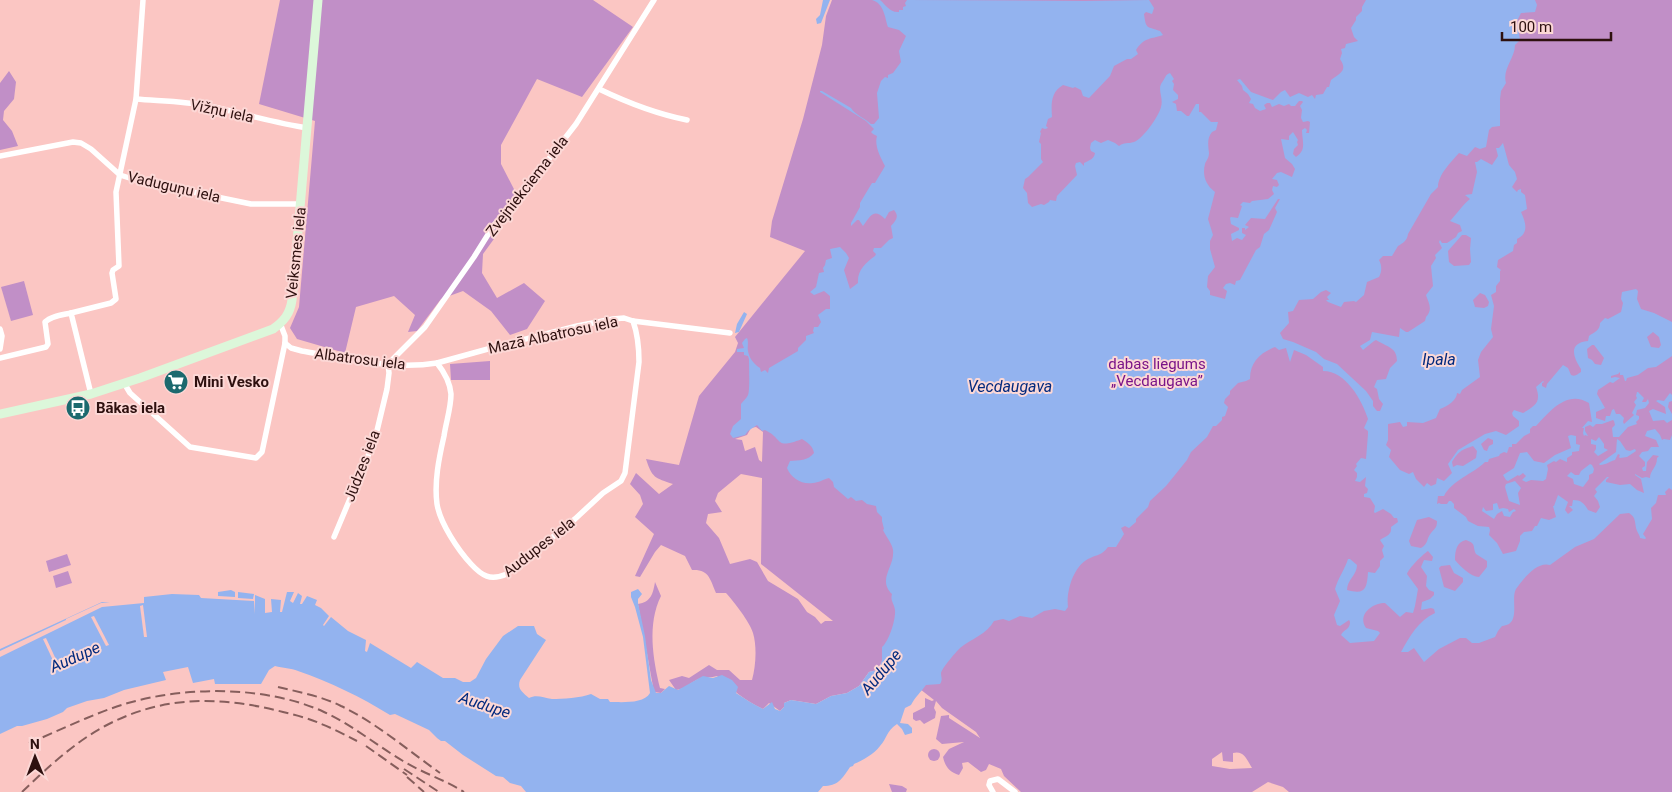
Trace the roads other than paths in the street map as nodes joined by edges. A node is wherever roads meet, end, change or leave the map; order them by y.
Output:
1 (143, 0) edge
2 (318, 0) edge
3 (654, 0) edge
4 (599, 88) junction
5 (136, 99) junction
6 (687, 120) dead end
7 (308, 128) junction
8 (0, 156) edge
9 (120, 175) junction
10 (301, 204) junction
11 (71, 313) junction
12 (632, 321) junction
13 (280, 324) junction
14 (0, 329) edge
15 (730, 333) dead end
16 (285, 343) junction
17 (0, 349) edge
18 (0, 358) edge
19 (437, 363) junction
20 (388, 364) junction
21 (124, 383) junction
22 (91, 394) junction
23 (0, 414) edge
24 (334, 537) dead end
25 (993, 792) edge
26 (1015, 792) edge

1 - 5 street
2 - 7 main road, Veiksmes iela
3 - 4 street, Zvejniekciema iela
4 - 6 street
4 - 20 street, Zvejniekciema iela
5 - 7 street, Vižņu iela
5 - 9 street
7 - 10 main road, Veiksmes iela
8 - 9 street, Vaduguņu iela
9 - 10 street, Vaduguņu iela
9 - 11 street
10 - 13 main road, Veiksmes iela
11 - 18 street
11 - 22 street
12 - 15 street, Mazā Albatrosu iela
12 - 19 street, Mazā Albatrosu iela
12 - 19 street, Audupes iela
13 - 16 street
13 - 21 main road
14 - 17 street
16 - 20 street, Albatrosu iela
16 - 21 street
19 - 20 street, Albatrosu iela
20 - 24 street, Jūdzes iela
21 - 22 main road
22 - 23 main road
25 - 26 street

